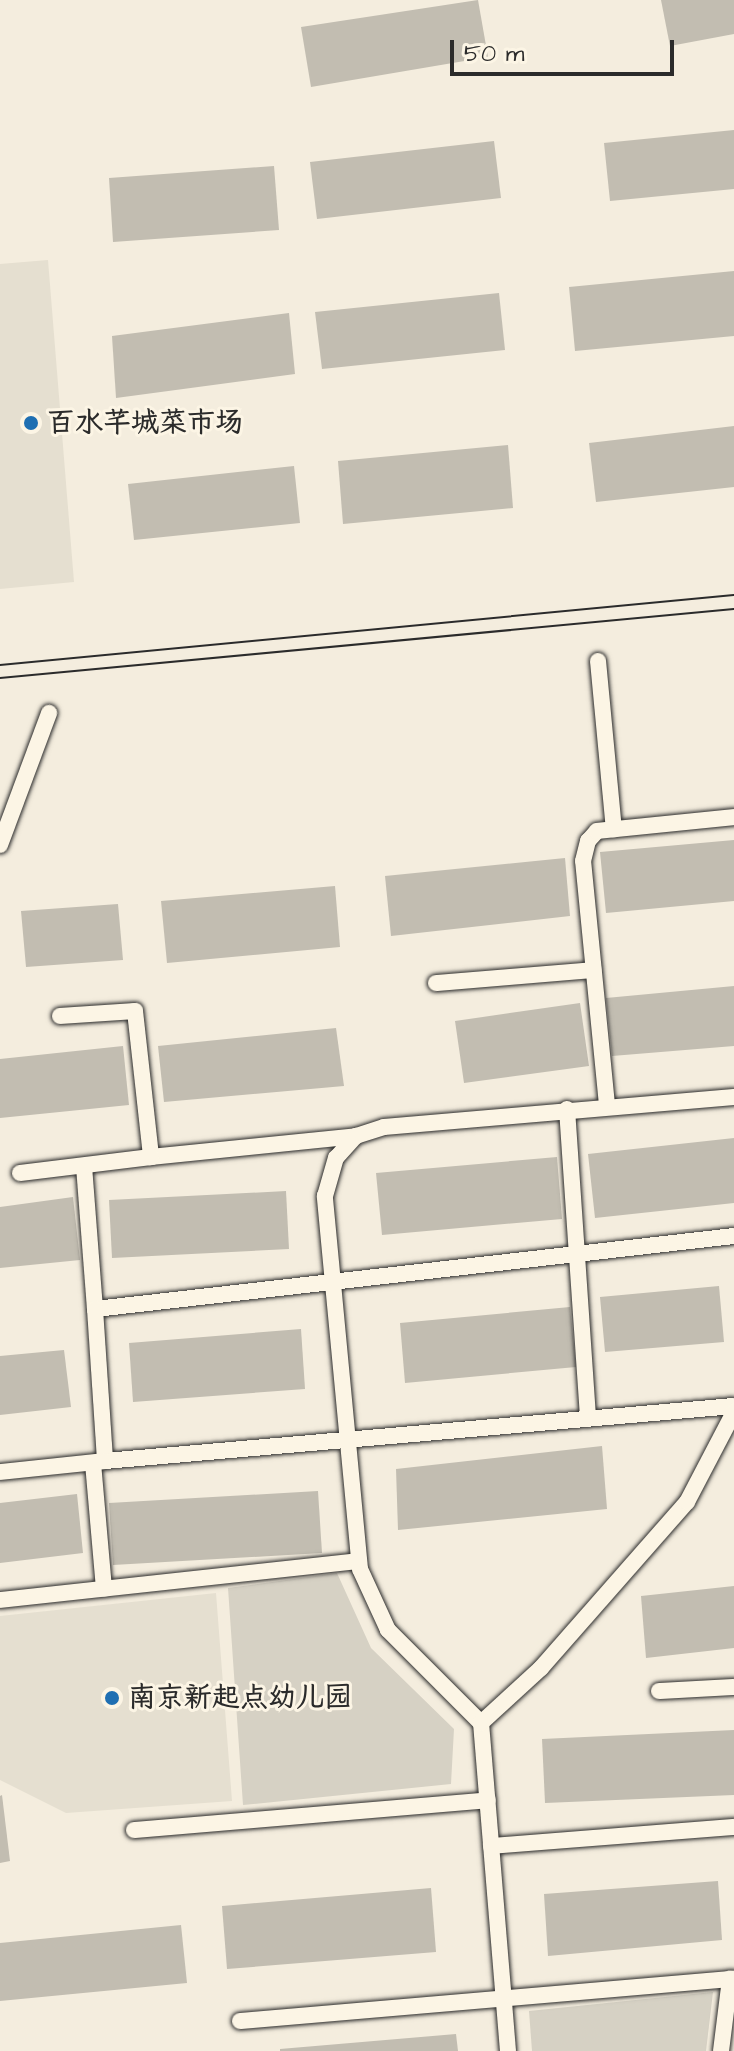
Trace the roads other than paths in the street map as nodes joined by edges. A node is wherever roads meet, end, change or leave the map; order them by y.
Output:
1 (598, 661) dead end
2 (49, 713) dead end
3 (734, 817) edge
4 (614, 829) junction
5 (0, 845) edge
6 (593, 970) junction
7 (436, 983) dead end
8 (60, 1016) dead end
9 (734, 1097) edge
10 (607, 1105) junction
11 (567, 1109) junction
12 (356, 1136) junction
13 (151, 1157) junction
14 (84, 1166) junction
15 (20, 1173) dead end
16 (734, 1236) edge
17 (577, 1253) junction
18 (333, 1282) junction
19 (95, 1309) junction
20 (734, 1409) edge
21 (588, 1418) junction
22 (348, 1438) junction
23 (99, 1462) junction
24 (0, 1472) edge
25 (359, 1561) junction
26 (104, 1589) junction
27 (0, 1600) edge
28 (734, 1687) edge
29 (659, 1691) dead end
30 (481, 1723) junction
31 (488, 1800) junction
32 (734, 1827) edge
33 (134, 1830) dead end
34 (491, 1846) junction
35 (732, 1979) edge
36 (504, 1998) junction
37 (240, 2021) dead end
38 (508, 2051) edge
39 (721, 2051) edge

1 - 4 lane
2 - 5 lane
3 - 4 lane
4 - 6 lane
6 - 7 lane
6 - 10 lane
8 - 13 lane
9 - 10 lane
10 - 11 lane
11 - 12 lane
11 - 17 lane
12 - 13 lane
12 - 18 lane
13 - 14 lane
14 - 15 lane
14 - 19 lane
16 - 17 lane
17 - 18 lane
17 - 21 lane
18 - 19 lane
18 - 22 lane
19 - 23 lane
20 - 21 lane
20 - 30 lane
21 - 22 lane
22 - 23 lane
22 - 25 lane
23 - 24 lane
23 - 26 lane
25 - 26 lane
25 - 30 lane
26 - 27 lane
28 - 29 lane
30 - 31 lane
31 - 33 lane
31 - 34 lane
32 - 34 lane
34 - 36 lane
35 - 36 lane
35 - 39 lane
36 - 37 lane
36 - 38 lane

